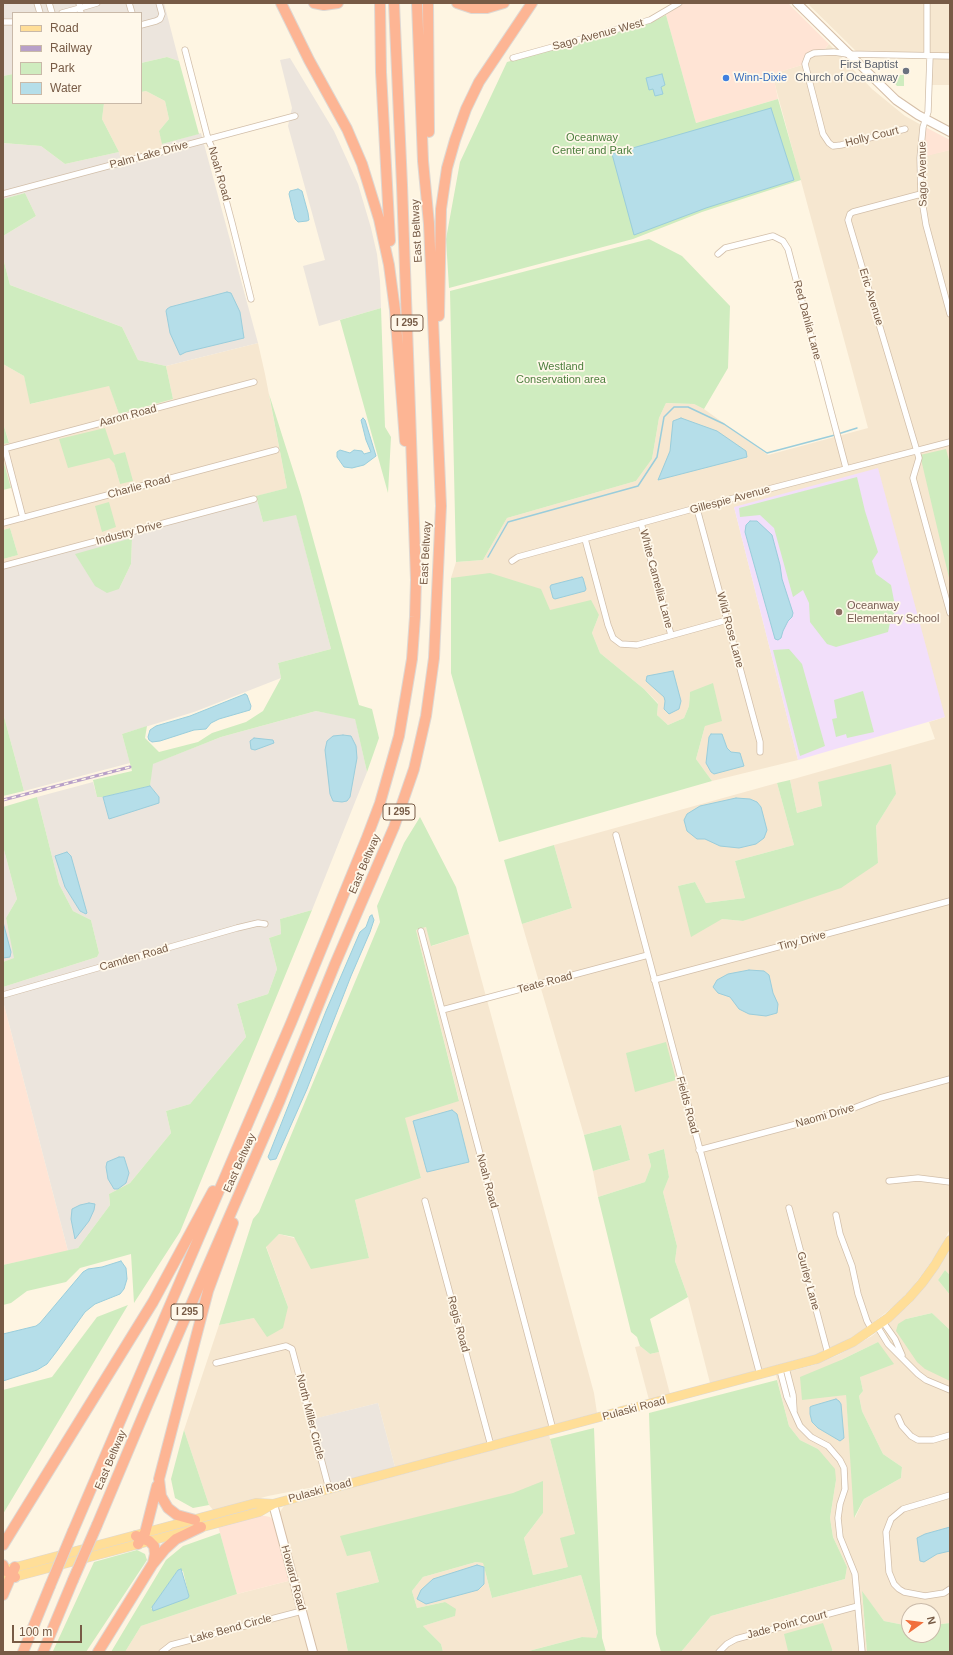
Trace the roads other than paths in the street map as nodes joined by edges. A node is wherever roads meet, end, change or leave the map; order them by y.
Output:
1 (97, 3) edge
2 (159, 3) edge
3 (273, 3) edge
4 (282, 3) edge
5 (314, 3) edge
6 (338, 3) edge
7 (380, 3) edge
8 (394, 3) edge
9 (418, 3) edge
10 (428, 3) edge
11 (457, 3) edge
12 (504, 3) edge
13 (532, 3) edge
14 (679, 3) edge
15 (797, 3) edge
16 (927, 3) edge
17 (80, 8) edge
18 (69, 12) edge
19 (142, 26) edge
20 (185, 50) dead end
21 (847, 54) junction
22 (928, 56) junction
23 (950, 56) edge
24 (513, 58) dead end
25 (309, 60) junction
26 (295, 116) dead end
27 (926, 119) junction
28 (905, 129) dead end
29 (950, 132) edge
30 (208, 139) junction
31 (3, 194) edge
32 (921, 194) junction
33 (430, 224) junction
34 (718, 254) dead end
35 (251, 299) dead end
36 (394, 310) junction
37 (950, 314) edge
38 (254, 382) dead end
39 (950, 442) edge
40 (4, 449) edge
41 (276, 450) dead end
42 (917, 451) junction
43 (846, 468) junction
44 (254, 499) dead end
45 (441, 506) junction
46 (697, 509) junction
47 (23, 518) junction
48 (3, 523) edge
49 (641, 523) junction
50 (415, 535) junction
51 (585, 539) junction
52 (512, 561) dead end
53 (3, 566) edge
54 (950, 613) edge
55 (727, 620) junction
56 (671, 635) junction
57 (760, 752) dead end
58 (616, 834) dead end
59 (950, 901) edge
60 (265, 924) dead end
61 (421, 931) dead end
62 (648, 955) junction
63 (654, 980) junction
64 (3, 995) edge
65 (442, 1010) junction
66 (950, 1079) edge
67 (280, 1100) junction
68 (242, 1139) junction
69 (699, 1150) junction
70 (889, 1180) dead end
71 (950, 1182) edge
72 (425, 1201) dead end
73 (790, 1208) dead end
74 (836, 1215) dead end
75 (950, 1240) edge
76 (877, 1326) junction
77 (828, 1354) junction
78 (216, 1363) dead end
79 (783, 1369) junction
80 (760, 1375) junction
81 (950, 1390) edge
82 (898, 1417) dead end
83 (553, 1430) junction
84 (950, 1436) edge
85 (491, 1446) junction
86 (158, 1479) junction
87 (328, 1489) junction
88 (950, 1495) edge
89 (273, 1504) junction
90 (198, 1523) junction
91 (142, 1538) junction
92 (3, 1545) edge
93 (152, 1565) junction
94 (8, 1573) edge
95 (950, 1589) edge
96 (3, 1595) edge
97 (858, 1606) junction
98 (302, 1611) junction
99 (23, 1652) edge
100 (43, 1652) edge
101 (98, 1652) edge
102 (162, 1652) edge
103 (313, 1652) edge
104 (719, 1652) edge
105 (862, 1652) edge

1 - 17 street
2 - 19 street
3 - 25 highway
4 - 25 highway
5 - 6 highway
7 - 36 highway
8 - 50 highway, East Beltway / I 295
9 - 33 highway, East Beltway / I 295
10 - 33 highway
11 - 12 highway
13 - 45 highway
14 - 24 street, Sago Avenue West
15 - 21 street
16 - 22 street, Sago Avenue
17 - 18 street
20 - 30 street, Noah Road
21 - 22 street
21 - 27 street
21 - 28 street, Holly Court
22 - 23 street
22 - 27 street, Sago Avenue
25 - 36 highway
26 - 30 street, Palm Lake Drive
27 - 29 street
27 - 32 street, Sago Avenue
30 - 31 street, Palm Lake Drive
30 - 35 street, Noah Road
32 - 37 street, Sago Avenue
32 - 42 street, Eric Avenue
33 - 45 highway, East Beltway / I 295
34 - 43 street, Red Dahlia Lane
36 - 50 highway
38 - 40 street, Aaron Road
39 - 42 street, Gillespie Avenue
40 - 47 street
41 - 47 street, Charlie Road
42 - 43 street, Gillespie Avenue
42 - 54 street, Eric Avenue
43 - 46 street, Gillespie Avenue
44 - 53 street, Industry Drive
45 - 67 highway, East Beltway / I 295
46 - 49 street, Gillespie Avenue
46 - 55 street, Wild Rose Lane
47 - 48 street, Charlie Road
49 - 51 street, Gillespie Avenue
49 - 56 street, White Camellia Lane
50 - 68 highway, East Beltway / I 295
51 - 52 street, Gillespie Avenue
51 - 56 street
55 - 56 street
55 - 57 street, Wild Rose Lane
58 - 62 street, Fields Road
59 - 63 street, Tiny Drive
60 - 64 street, Camden Road
61 - 65 street, Noah Road
62 - 63 street, Fields Road
62 - 65 street, Teate Road
63 - 69 street, Fields Road
65 - 83 street, Noah Road
66 - 69 street, Naomi Drive
67 - 86 highway
67 - 100 highway, East Beltway / I 295, bridge
68 - 92 highway
68 - 99 highway, East Beltway / I 295, bridge
69 - 80 street, Fields Road
70 - 71 street
72 - 85 street, Regis Road
73 - 77 street, Gurley Lane
74 - 76 street
75 - 76 main road, Pulaski Road
76 - 77 main road, Pulaski Road
76 - 81 street
77 - 79 main road, Pulaski Road
78 - 87 street, North Miller Circle
79 - 80 main road, Pulaski Road
79 - 97 street
80 - 83 main road, Pulaski Road
82 - 84 street
83 - 85 main road, Pulaski Road
85 - 87 main road, Pulaski Road
86 - 90 highway
86 - 91 highway
87 - 89 main road, Pulaski Road
88 - 95 street
89 - 90 main road, Pulaski Road
89 - 98 street, Howard Road
90 - 91 main road, Pulaski Road
90 - 93 highway
91 - 93 highway
91 - 94 main road, Pulaski Road
93 - 101 highway
94 - 96 highway
97 - 104 street, Jade Point Court
97 - 105 street
98 - 102 street, Lake Bend Circle
98 - 103 street, Howard Road

